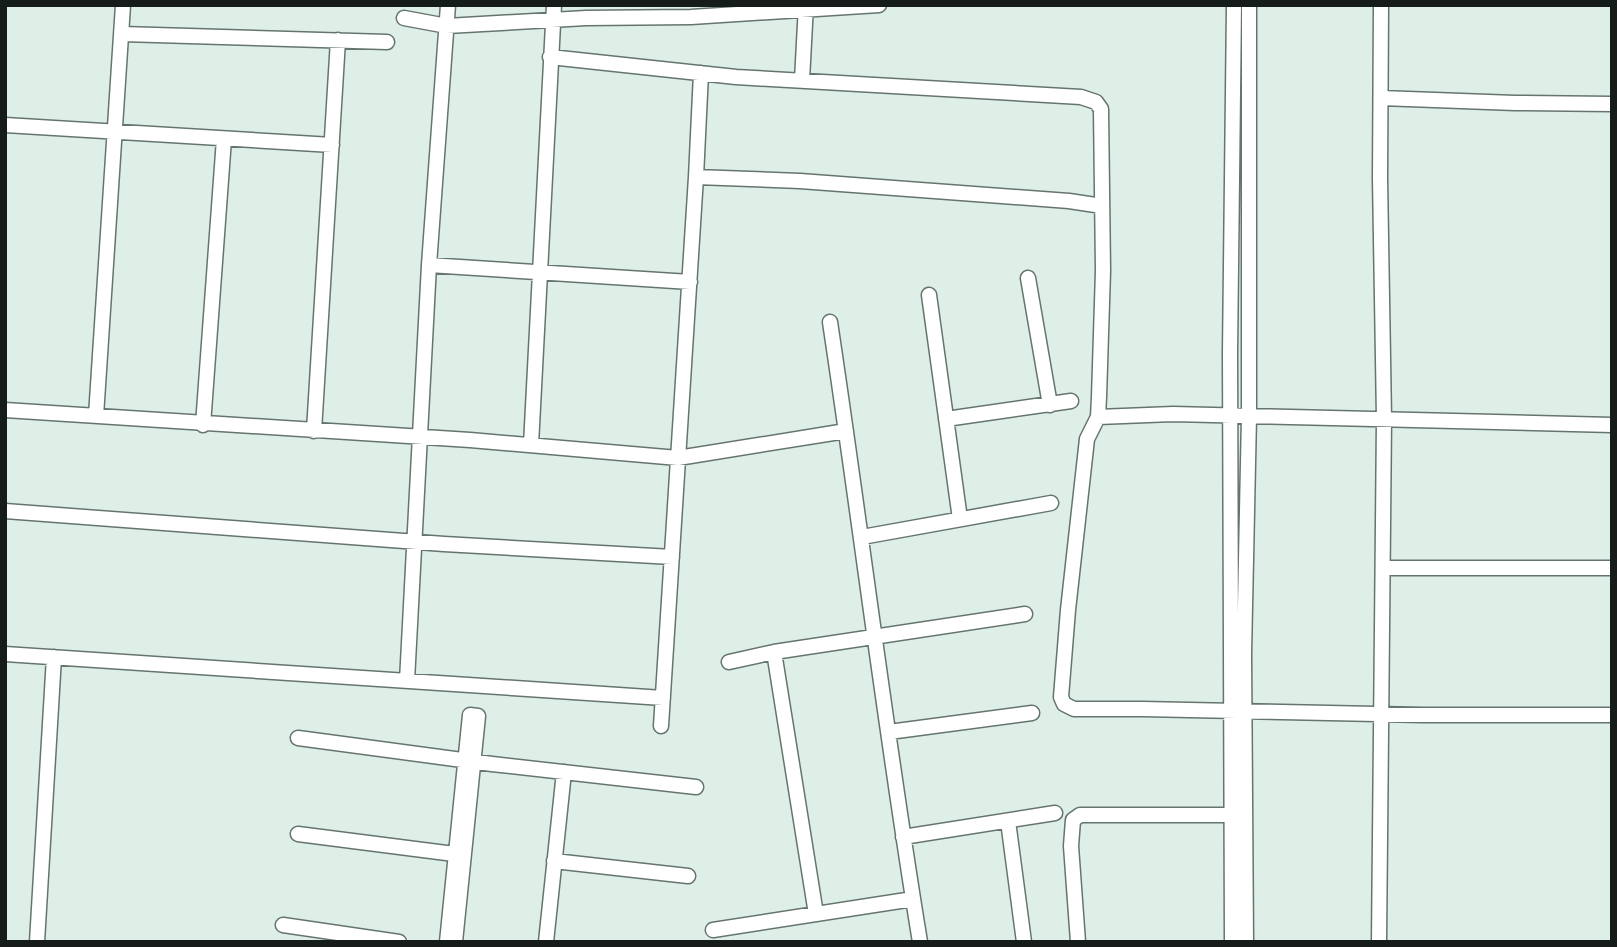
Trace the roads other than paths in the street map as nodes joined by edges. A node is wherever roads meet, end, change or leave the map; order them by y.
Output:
1 (123, 5) edge
2 (448, 5) edge
3 (554, 5) edge
4 (879, 5) edge
5 (1234, 5) edge
6 (1249, 5) edge
7 (1381, 5) edge
8 (806, 7) edge
9 (404, 18) dead end
10 (553, 22) junction
11 (447, 26) junction
12 (122, 34) junction
13 (338, 40) junction
14 (387, 42) dead end
15 (550, 57) junction
16 (701, 73) junction
17 (802, 80) junction
18 (1381, 98) junction
19 (1612, 104) edge
20 (5, 125) edge
21 (116, 133) junction
22 (224, 139) junction
23 (332, 145) junction
24 (696, 177) junction
25 (1102, 206) junction
26 (429, 265) junction
27 (539, 272) junction
28 (1028, 278) dead end
29 (690, 282) junction
30 (929, 295) dead end
31 (830, 322) dead end
32 (1071, 401) dead end
33 (1051, 405) junction
34 (5, 410) edge
35 (1231, 415) junction
36 (96, 416) junction
37 (1249, 416) junction
38 (1098, 417) junction
39 (946, 419) junction
40 (1384, 419) junction
41 (203, 425) junction
42 (1612, 425) edge
43 (314, 430) junction
44 (846, 431) junction
45 (420, 437) junction
46 (531, 445) junction
47 (678, 458) junction
48 (1051, 503) dead end
49 (5, 512) edge
50 (960, 519) junction
51 (862, 537) junction
52 (414, 542) junction
53 (672, 557) junction
54 (1383, 568) junction
55 (1612, 568) edge
56 (1025, 614) dead end
57 (876, 637) junction
58 (774, 652) junction
59 (5, 654) edge
60 (54, 657) junction
61 (729, 662) dead end
62 (407, 681) junction
63 (663, 698) junction
64 (1238, 711) junction
65 (1032, 713) dead end
66 (1381, 714) junction
67 (1612, 715) edge
68 (661, 726) dead end
69 (889, 732) junction
70 (298, 738) dead end
71 (469, 761) junction
72 (564, 772) junction
73 (696, 787) dead end
74 (1055, 813) dead end
75 (1239, 814) junction
76 (1008, 821) junction
77 (298, 834) dead end
78 (903, 837) junction
79 (460, 855) junction
80 (554, 861) junction
81 (688, 876) dead end
82 (913, 899) junction
83 (816, 914) junction
84 (284, 925) dead end
85 (713, 930) dead end
86 (37, 942) edge
87 (399, 942) edge
88 (447, 942) edge
89 (455, 942) edge
90 (546, 942) edge
91 (920, 942) edge
92 (1024, 942) edge
93 (1079, 942) edge
94 (1232, 942) edge
95 (1246, 942) edge
96 (1379, 942) edge

1 - 12 street
2 - 11 street
3 - 10 street
4 - 8 street
5 - 35 street
6 - 37 street
7 - 18 street
8 - 10 street
8 - 17 street
9 - 11 street
10 - 11 street
10 - 15 street
11 - 26 street
12 - 13 street
12 - 21 street
13 - 14 street
13 - 23 street
15 - 16 street
15 - 27 street
16 - 17 street
16 - 24 street
17 - 25 street
18 - 19 street
18 - 40 street
20 - 21 street
21 - 22 street
21 - 36 street
22 - 23 street
22 - 41 street
23 - 43 street
24 - 25 street
24 - 29 street
25 - 38 street
26 - 27 street
26 - 45 street
27 - 29 street
27 - 46 street
28 - 33 street
29 - 47 street
30 - 39 street
31 - 44 street
32 - 33 street
33 - 39 street
34 - 36 street
35 - 37 street
35 - 38 street
35 - 64 street
36 - 41 street
37 - 40 street
37 - 64 street
38 - 64 street
39 - 50 street
40 - 42 street
40 - 54 street
41 - 43 street
43 - 45 street
44 - 47 street
44 - 51 street
45 - 46 street
45 - 52 street
46 - 47 street
47 - 53 street
48 - 50 street
49 - 52 street
50 - 51 street
51 - 57 street
52 - 53 street
52 - 62 street
53 - 63 street
54 - 55 street
54 - 66 street
56 - 57 street
57 - 58 street
57 - 69 street
58 - 61 street
58 - 83 street
59 - 60 street
60 - 62 street
60 - 86 street
62 - 63 street
63 - 68 street
64 - 66 street
64 - 75 street
65 - 69 street
66 - 67 street
66 - 96 street
69 - 78 street
70 - 71 street
71 - 72 street
71 - 79 street
72 - 73 street
72 - 80 street
74 - 76 street
75 - 93 street
75 - 94 street
75 - 95 street
76 - 78 street
76 - 92 street
77 - 79 street
78 - 82 street
79 - 88 street
79 - 89 street
80 - 81 street
80 - 90 street
82 - 83 street
82 - 91 street
83 - 85 street
84 - 87 street

